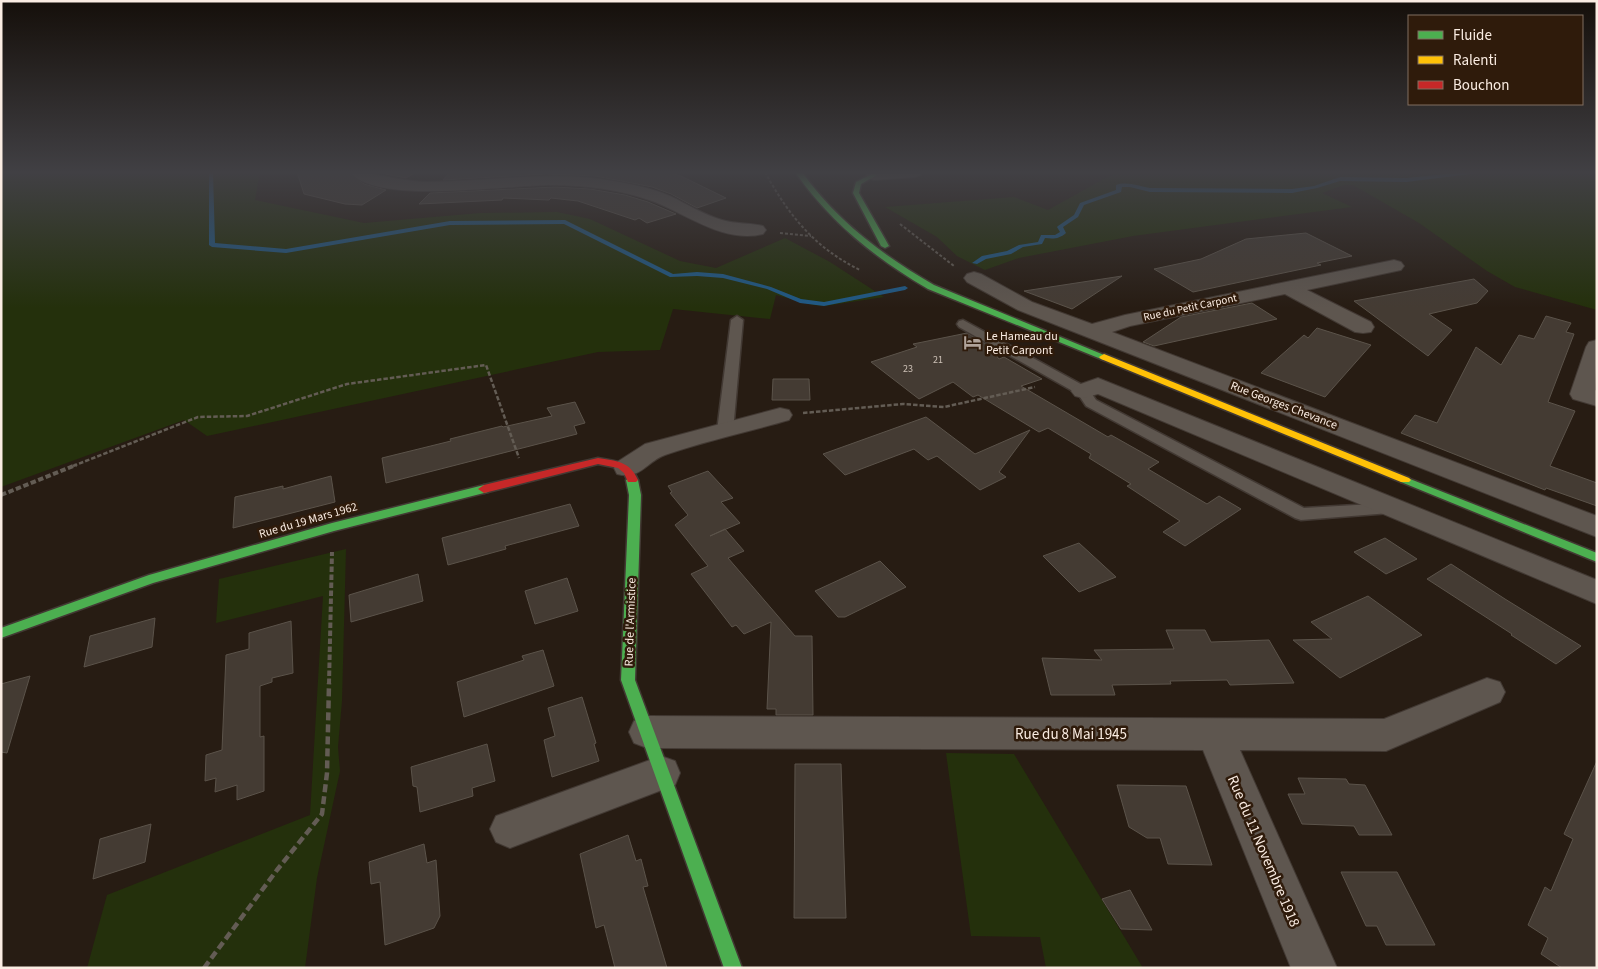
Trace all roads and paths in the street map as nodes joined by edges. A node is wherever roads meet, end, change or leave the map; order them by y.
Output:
1 (703, 217) edge
2 (834, 217) edge
3 (851, 217) edge
4 (869, 217) edge
5 (894, 220) dead end
6 (757, 230) joint
7 (812, 236) dead end
8 (885, 246) junction
9 (1394, 266) dead end
10 (974, 278) joint
11 (1287, 287) junction
12 (984, 309) junction
13 (736, 320) dead end
14 (963, 324) dead end
15 (1363, 327) dead end
16 (1093, 331) junction
17 (1597, 347) edge
18 (1074, 386) junction
19 (1597, 399) edge
20 (780, 416) joint
21 (725, 430) junction
22 (627, 468) junction
23 (527, 479) junction
24 (1, 495) edge
25 (1390, 508) junction
26 (332, 527) junction
27 (1597, 527) edge
28 (1597, 558) edge
29 (1597, 593) edge
30 (1, 633) edge
31 (1487, 692) dead end
32 (647, 732) junction
33 (1215, 735) junction
34 (662, 772) junction
35 (510, 829) dead end
36 (204, 968) edge
37 (732, 968) edge
38 (1314, 968) edge

1 - 6 street
2 - 12 main road
3 - 8 main road
4 - 8 main road
5 - 10 path
6 - 7 path
8 - 12 main road
9 - 11 street, Rue du Petit Carpont
10 - 16 street, Rue Georges Chevance
11 - 15 street
11 - 16 street, Rue du Petit Carpont
12 - 28 main road
13 - 21 lane
14 - 18 lane
16 - 27 street, Rue Georges Chevance
17 - 19 street
18 - 20 path
18 - 25 street
18 - 25 lane
20 - 21 street
21 - 22 street
22 - 23 main road, Rue du 19 Mars 1962
22 - 32 main road, Rue de l'Armistice
23 - 24 path
23 - 26 main road, Rue du 19 Mars 1962
25 - 29 street
26 - 30 main road, Rue du 19 Mars 1962
26 - 36 path
31 - 33 street, Rue du 8 Mai 1945
32 - 33 street, Rue du 8 Mai 1945
32 - 34 main road, Rue de l'Armistice
33 - 38 street, Rue du 11 Novembre 1918
34 - 35 street
34 - 37 main road, Rue de l'Armistice

